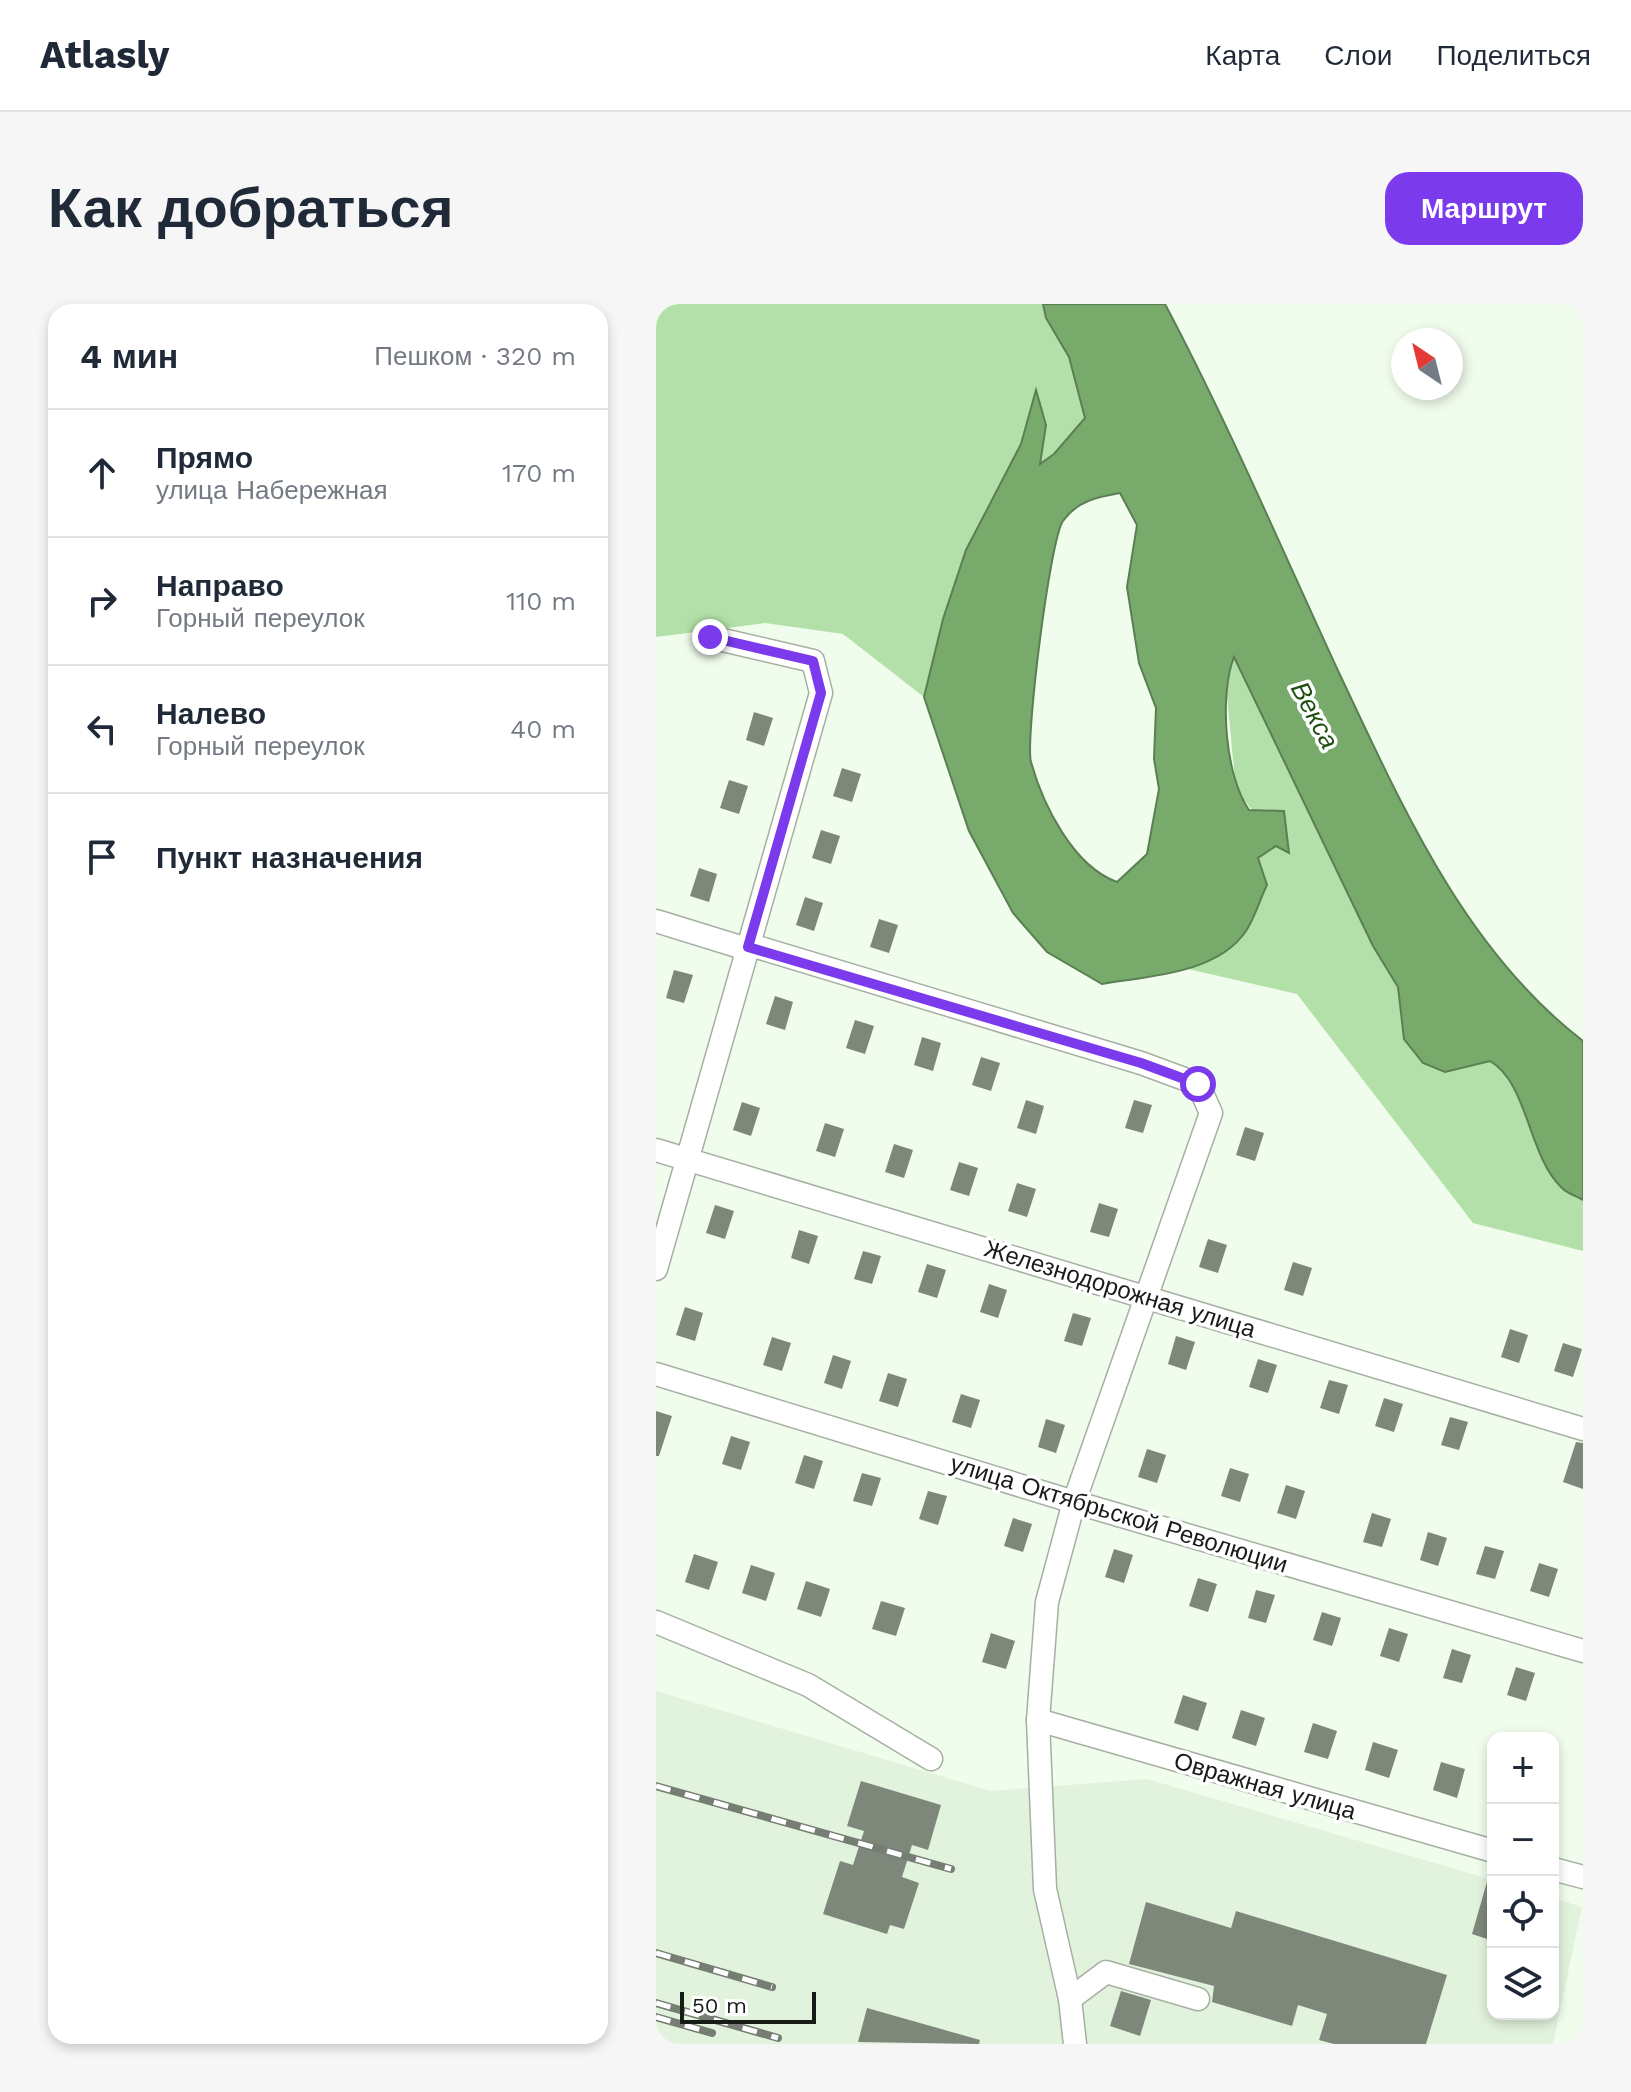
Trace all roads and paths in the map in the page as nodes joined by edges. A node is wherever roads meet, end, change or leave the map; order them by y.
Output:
1 (710, 637) dead end
2 (656, 921) edge
3 (748, 947) junction
4 (656, 1150) edge
5 (690, 1160) junction
6 (656, 1269) edge
7 (1146, 1297) junction
8 (656, 1374) edge
9 (1583, 1429) edge
10 (1074, 1502) junction
11 (656, 1622) edge
12 (1583, 1651) edge
13 (1038, 1720) junction
14 (931, 1759) dead end
15 (1487, 1849) edge
16 (1559, 1871) edge
17 (1583, 1877) edge
18 (1070, 1999) junction
19 (1198, 1999) dead end
20 (1075, 2044) edge

1 - 3 street
2 - 3 street
3 - 5 street
3 - 7 street
4 - 5 street, Железнодорожная улица
5 - 6 street
5 - 7 street, Железнодорожная улица
7 - 9 street, Железнодорожная улица
7 - 10 street
8 - 10 street, улица Октябрьской Революции
10 - 12 street, улица Октябрьской Революции
10 - 13 street
11 - 14 street
13 - 15 street, Овражная улица
13 - 18 street
16 - 17 street
18 - 19 street
18 - 20 street

